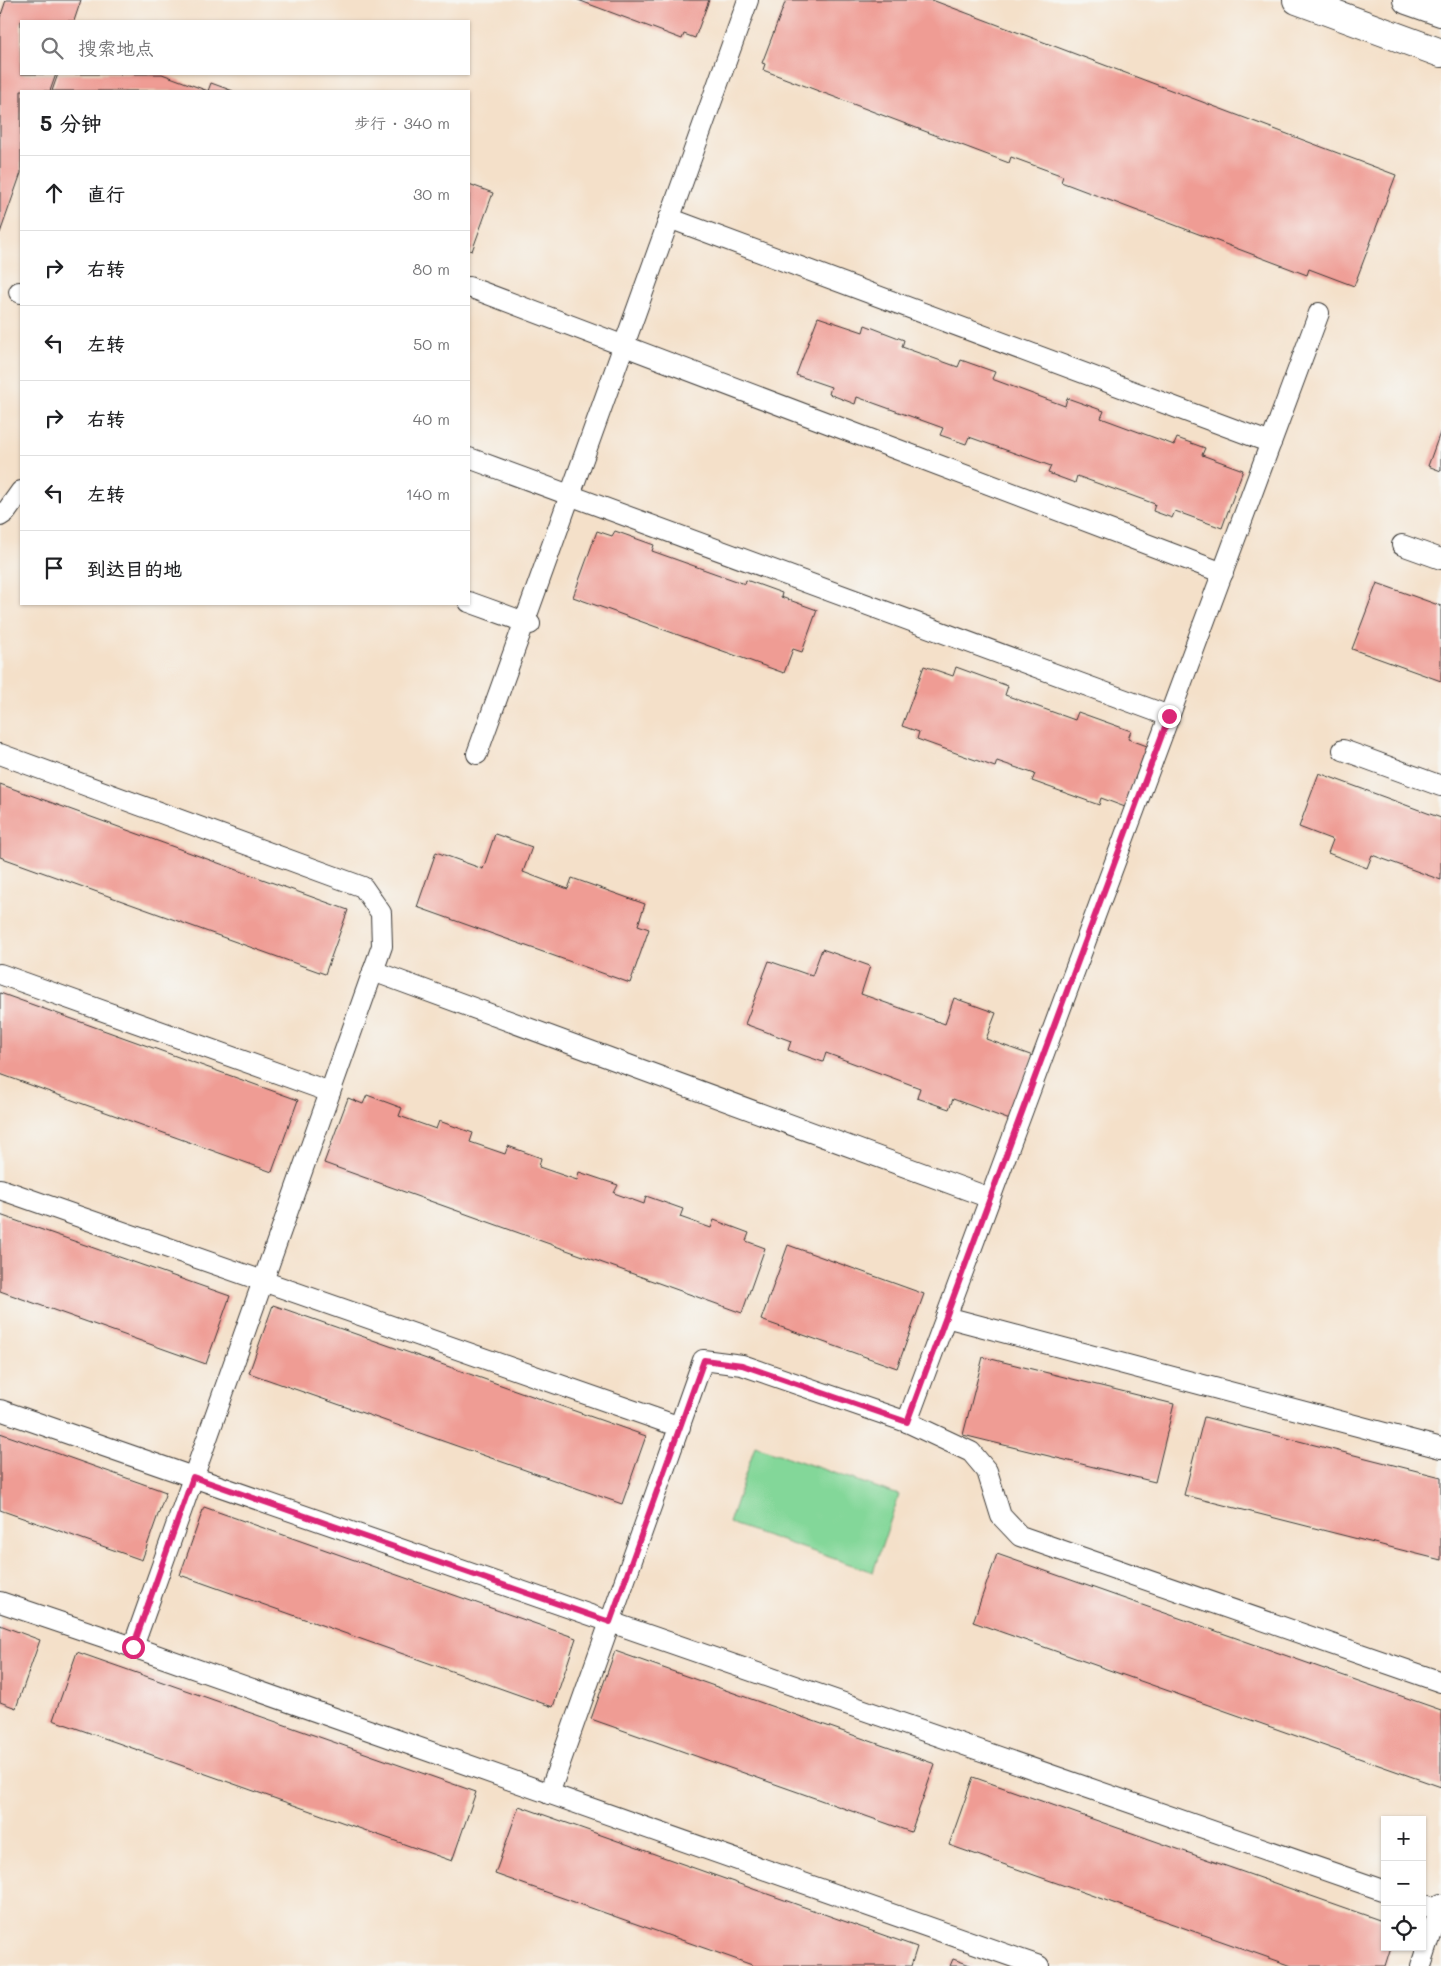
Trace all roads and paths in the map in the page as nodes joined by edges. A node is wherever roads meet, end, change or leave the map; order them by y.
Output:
1 (748, 0) edge
2 (1298, 0) edge
3 (1407, 0) edge
4 (1441, 12) edge
5 (1441, 53) edge
6 (669, 218) junction
7 (470, 287) edge
8 (1319, 313) dead end
9 (623, 346) junction
10 (1271, 443) junction
11 (470, 458) edge
12 (20, 492) edge
13 (570, 496) junction
14 (0, 516) edge
15 (1402, 545) dead end
16 (1441, 559) edge
17 (1222, 572) junction
18 (470, 602) edge
19 (527, 623) junction
20 (1169, 716) junction
21 (1343, 750) dead end
22 (0, 754) edge
23 (477, 754) dead end
24 (1441, 786) edge
25 (373, 971) junction
26 (0, 974) edge
27 (330, 1092) junction
28 (0, 1189) edge
29 (990, 1198) junction
30 (263, 1281) junction
31 (946, 1317) junction
32 (0, 1410) edge
33 (907, 1422) junction
34 (680, 1427) junction
35 (1441, 1448) edge
36 (193, 1477) junction
37 (0, 1602) edge
38 (610, 1622) junction
39 (133, 1647) junction
40 (1441, 1682) edge
41 (549, 1794) junction
42 (1381, 1890) edge
43 (1434, 1906) edge
44 (1039, 1966) edge
45 (1421, 1966) edge

1 - 6 lane
2 - 5 main road
3 - 4 main road
6 - 9 lane
6 - 10 lane
7 - 9 lane
8 - 10 lane
9 - 13 lane
9 - 17 lane
10 - 17 lane
11 - 13 lane
12 - 14 lane
13 - 19 lane
13 - 20 lane
15 - 16 lane
17 - 20 lane
18 - 19 lane
19 - 23 lane
20 - 29 lane
21 - 24 lane
22 - 25 lane
25 - 27 lane
25 - 29 lane
26 - 27 lane
27 - 30 lane
28 - 30 lane
29 - 31 lane
30 - 34 lane
30 - 36 lane
31 - 33 lane
31 - 35 lane
32 - 36 lane
33 - 34 lane
33 - 40 lane
34 - 38 lane
36 - 38 lane
36 - 39 lane
37 - 39 lane
38 - 41 lane
38 - 42 lane
39 - 41 lane
41 - 44 lane
43 - 45 lane

